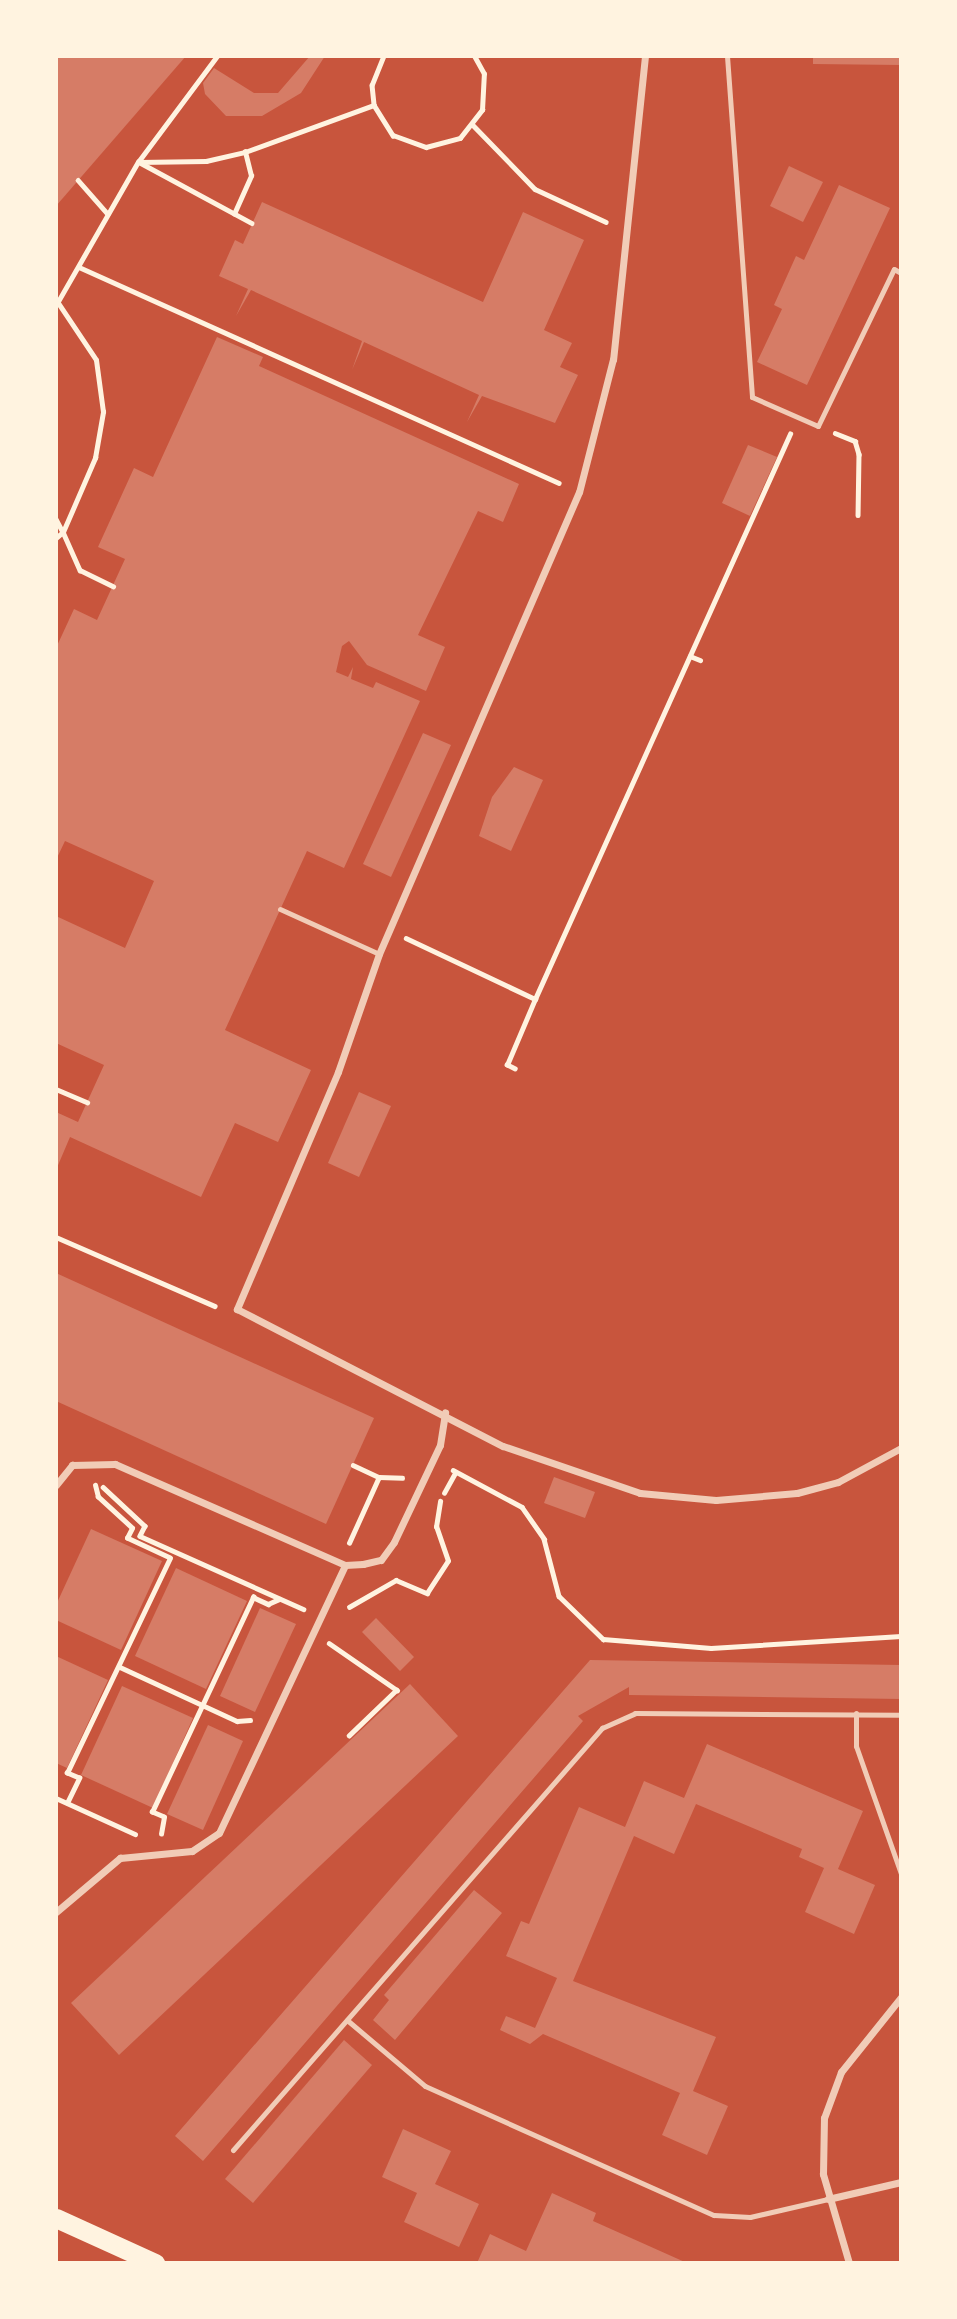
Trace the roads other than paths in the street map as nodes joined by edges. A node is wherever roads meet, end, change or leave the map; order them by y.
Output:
1 (645, 56) edge
2 (727, 56) edge
3 (901, 273) edge
4 (280, 909) dead end
5 (379, 954) junction
6 (445, 1412) junction
7 (901, 1448) edge
8 (56, 1485) edge
9 (342, 1564) junction
10 (856, 1713) junction
11 (901, 1715) edge
12 (901, 1874) edge
13 (56, 1912) edge
14 (901, 1997) edge
15 (347, 2020) junction
16 (233, 2150) dead end
17 (901, 2182) edge
18 (828, 2199) junction
19 (56, 2218) edge
20 (155, 2263) edge
21 (849, 2263) edge

1 - 5 street
2 - 3 lane
4 - 5 lane
5 - 6 street
6 - 7 street
6 - 9 street
8 - 9 street
9 - 13 street
10 - 11 lane
10 - 12 lane
10 - 15 lane
14 - 18 street
15 - 16 lane
15 - 18 lane
17 - 18 street
18 - 21 street
19 - 20 highway

